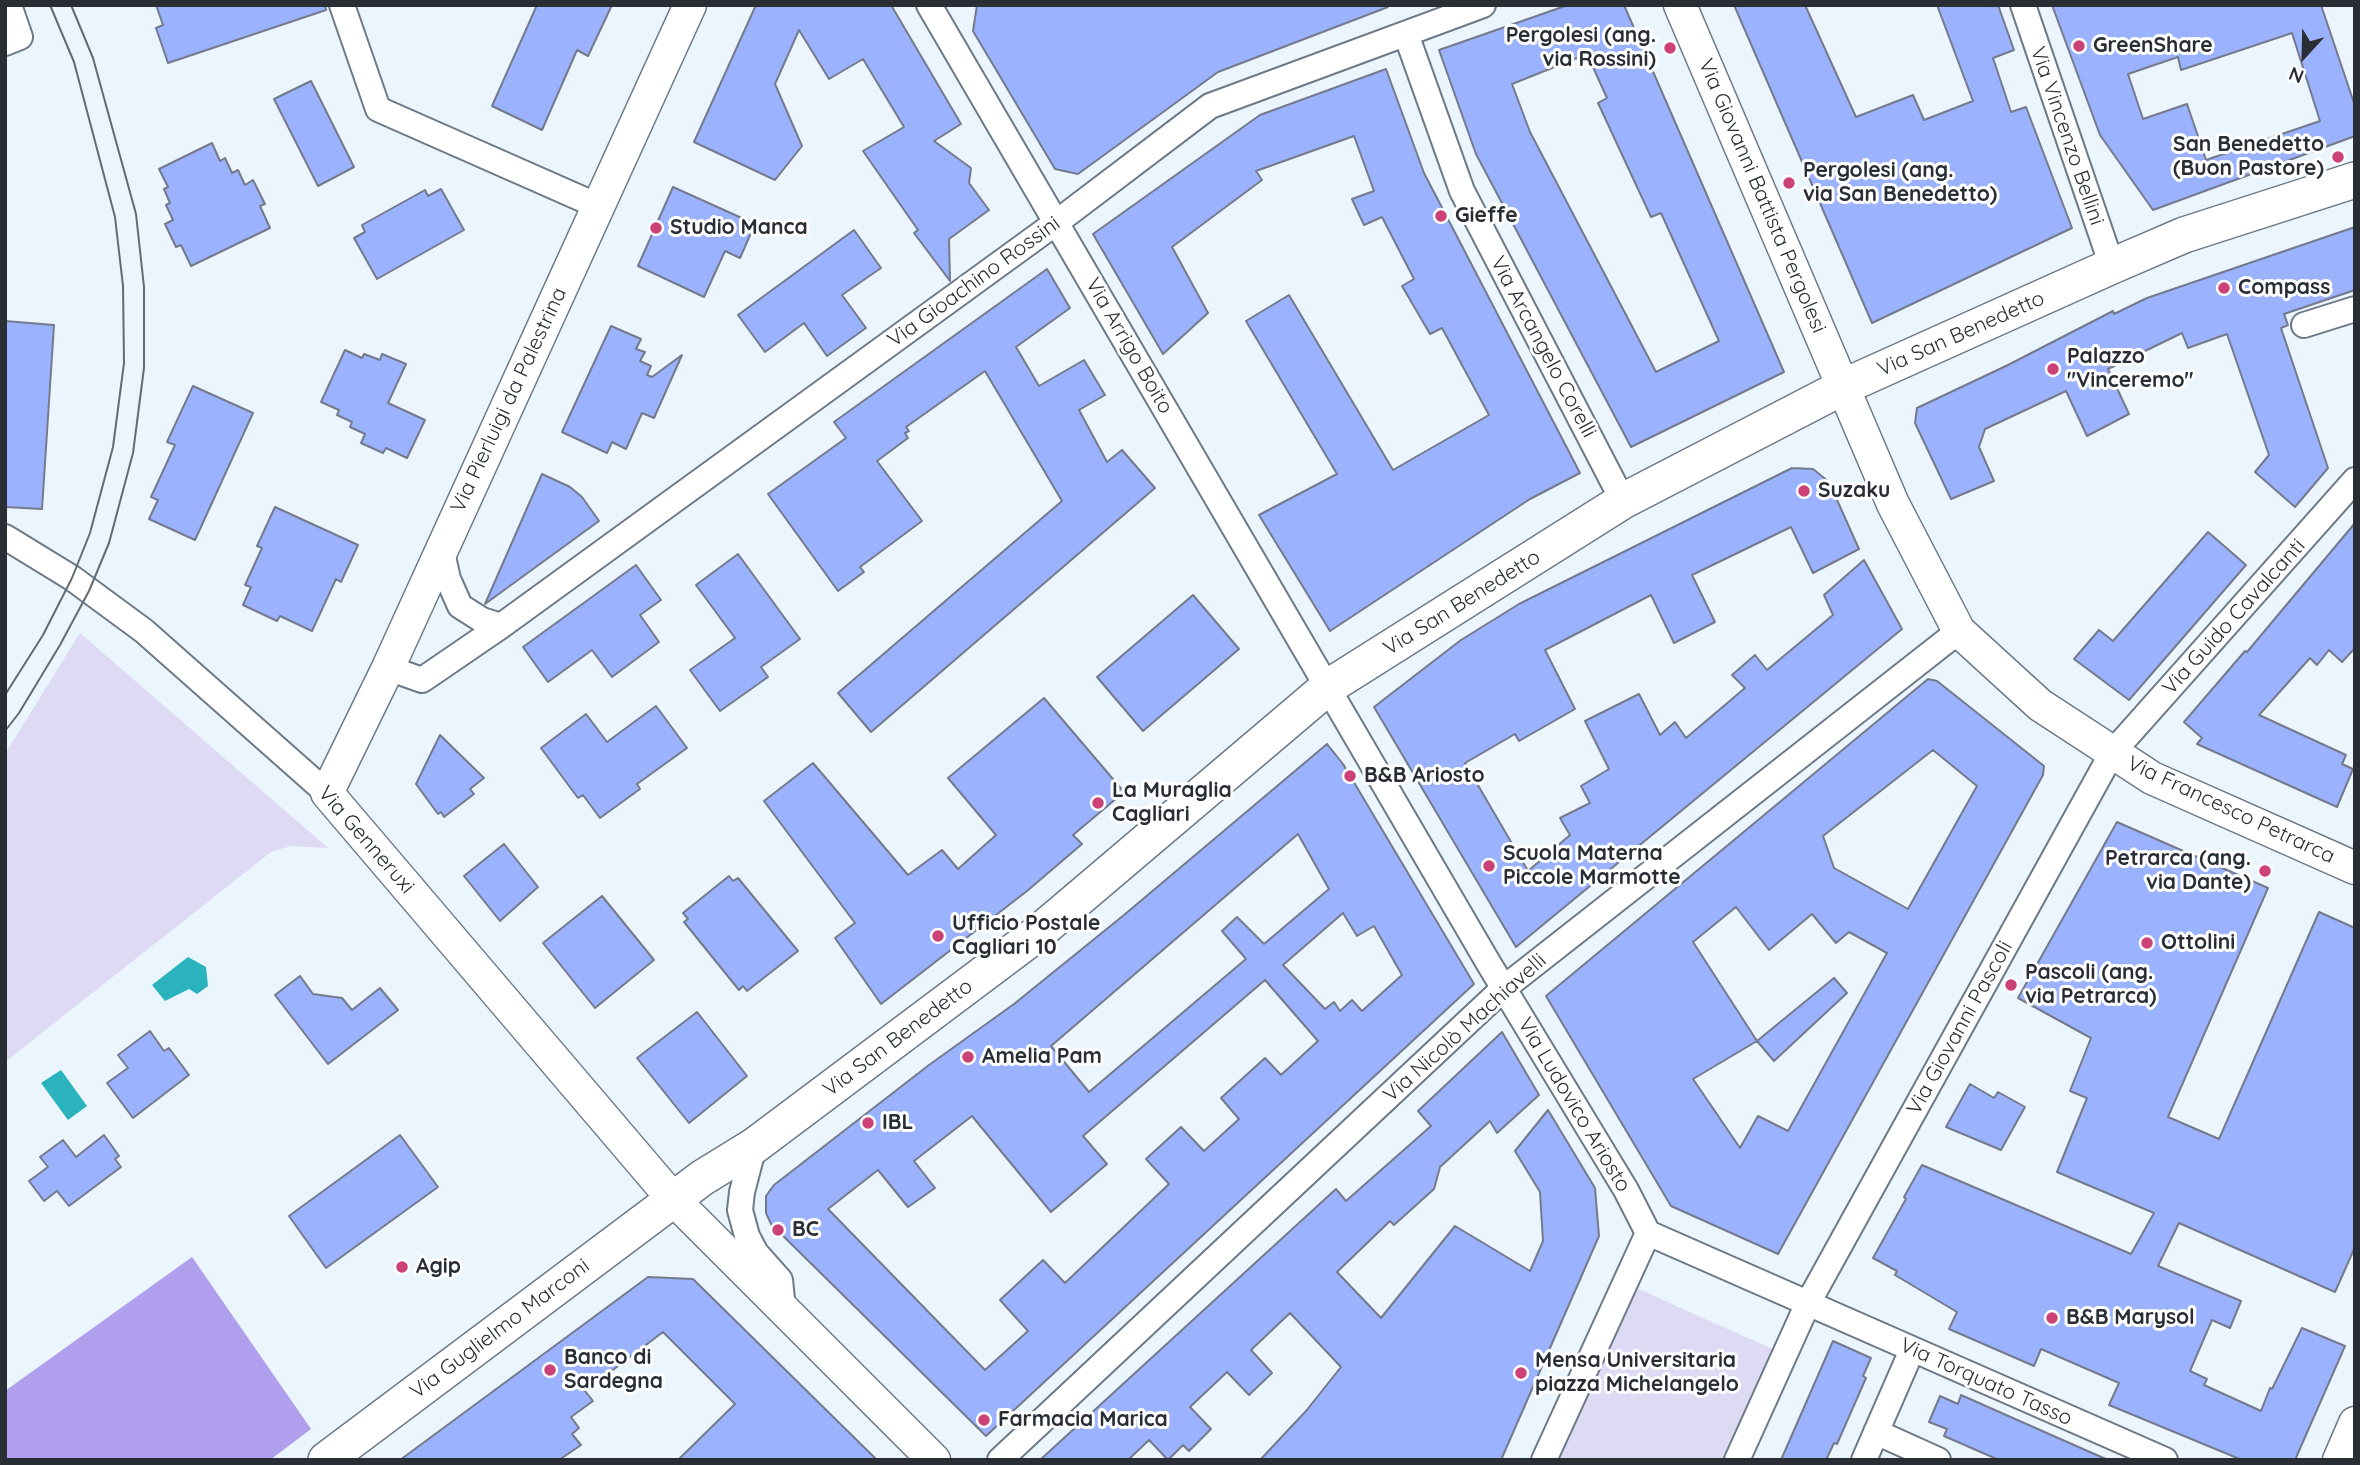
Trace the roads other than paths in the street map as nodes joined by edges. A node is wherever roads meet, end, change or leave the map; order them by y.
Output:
1 (9, 5) edge
2 (342, 5) edge
3 (690, 5) edge
4 (929, 5) edge
5 (1483, 5) edge
6 (1680, 5) edge
7 (2023, 5) edge
8 (1406, 34) junction
9 (13, 40) edge
10 (2355, 180) edge
11 (598, 206) junction
12 (1057, 222) junction
13 (2112, 266) junction
14 (2355, 309) edge
15 (2304, 325) dead end
16 (1845, 386) junction
17 (2355, 480) edge
18 (1623, 501) junction
19 (5, 537) edge
20 (441, 548) junction
21 (501, 626) junction
22 (1958, 631) junction
23 (388, 668) junction
24 (1328, 687) junction
25 (2112, 754) junction
26 (327, 793) junction
27 (2355, 868) edge
28 (1504, 988) junction
29 (754, 1146) junction
30 (673, 1199) junction
31 (1648, 1233) junction
32 (1808, 1303) junction
33 (783, 1309) junction
34 (1912, 1350) junction
35 (2355, 1423) edge
36 (1876, 1432) junction
37 (326, 1460) edge
38 (934, 1460) edge
39 (1000, 1460) edge
40 (1544, 1460) edge
41 (1738, 1460) edge
42 (1864, 1460) edge
43 (1938, 1460) edge
44 (2165, 1460) edge
45 (2339, 1460) edge

1 - 9 street
2 - 11 street
3 - 11 street, Via Pierluigi da Palestrina
4 - 12 street, Via Arrigo Boito
5 - 8 street, Via Gioachino Rossini
6 - 16 street, Via Giovanni Battista Pergolesi
7 - 13 street, Via Vincenzo Bellini
8 - 12 street, Via Gioachino Rossini
8 - 18 street, Via Arcangelo Corelli
10 - 13 main road, Via San Benedetto
11 - 20 street, Via Pierluigi da Palestrina
12 - 21 street, Via Gioachino Rossini
12 - 24 street, Via Arrigo Boito
13 - 16 main road, Via San Benedetto
14 - 15 street
16 - 18 main road, Via San Benedetto
16 - 22 street, Via Francesco Petrarca
17 - 25 street, Via Guido Cavalcanti
18 - 24 main road, Via San Benedetto
19 - 26 street, Via Genneruxi
20 - 21 street
20 - 23 street, Via Pierluigi da Palestrina
21 - 23 street, Via Gioachino Rossini
22 - 25 street, Via Francesco Petrarca
22 - 28 street, Via Nicolò Machiavelli
23 - 26 street, Via Pierluigi da Palestrina
24 - 28 street, Via Ludovico Ariosto
24 - 29 main road, Via San Benedetto
25 - 27 street, Via Francesco Petrarca
25 - 32 street, Via Giovanni Pascoli
26 - 30 street, Via Genneruxi
28 - 31 street, Via Ludovico Ariosto
28 - 39 street, Via Nicolò Machiavelli
29 - 30 main road, Via San Benedetto
29 - 33 street
30 - 33 street, Via Genneruxi
30 - 37 main road, Via Guglielmo Marconi
31 - 32 street, Via Torquato Tasso
31 - 40 street
32 - 34 street, Via Torquato Tasso
32 - 41 street, Via Giovanni Pascoli
33 - 38 street, Via Genneruxi
34 - 36 street
34 - 44 street, Via Torquato Tasso
35 - 45 street
36 - 42 street
36 - 43 street

